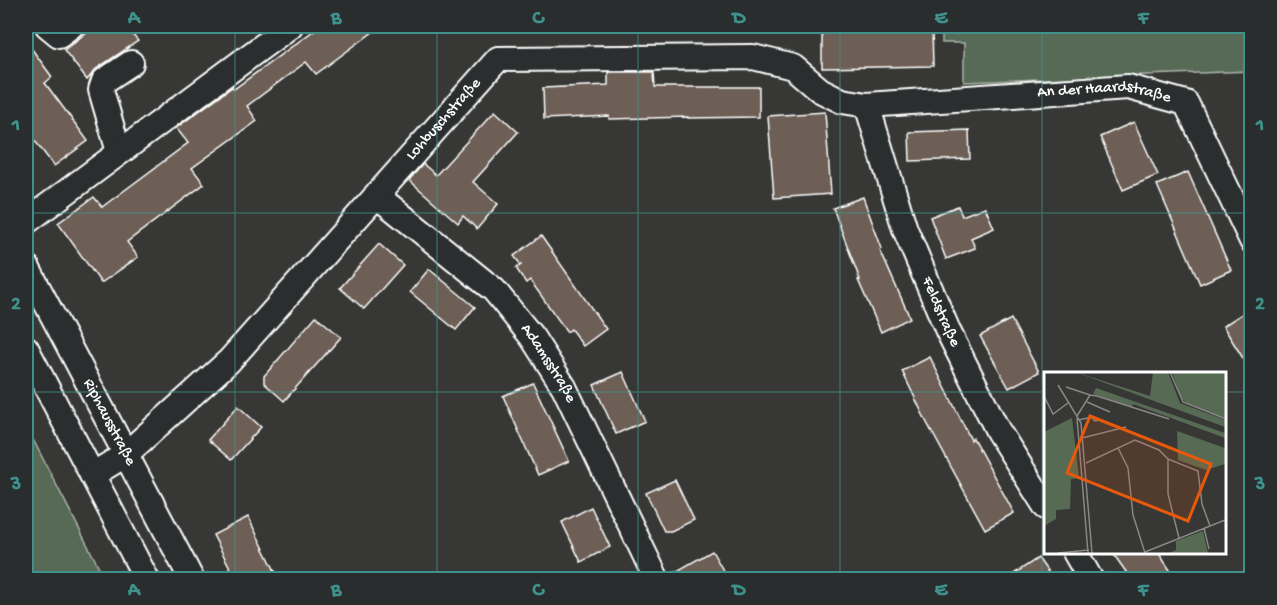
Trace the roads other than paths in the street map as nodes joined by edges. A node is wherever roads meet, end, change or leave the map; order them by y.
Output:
1 (48, 26) edge
2 (71, 26) edge
3 (290, 26) edge
4 (131, 63) dead end
5 (867, 105) junction
6 (119, 152) junction
7 (376, 195) junction
8 (26, 222) edge
9 (1251, 241) edge
10 (26, 265) edge
11 (26, 348) edge
12 (125, 455) junction
13 (92, 475) junction
14 (1044, 504) edge
15 (1075, 554) edge
16 (147, 579) edge
17 (192, 579) edge
18 (657, 579) edge
19 (1092, 579) edge

1 - 2 street
3 - 6 street
4 - 6 street
5 - 7 street, Lohbuschstraße
5 - 9 street, An der Haardstraße
5 - 14 street, Feldstraße
6 - 8 street
7 - 12 street, Lohbuschstraße
7 - 18 street, Adamsstraße
10 - 12 street, Riphausstraße
11 - 13 street
12 - 13 street, Lohbuschstraße
12 - 17 street, Riphausstraße
13 - 16 street
15 - 19 street

